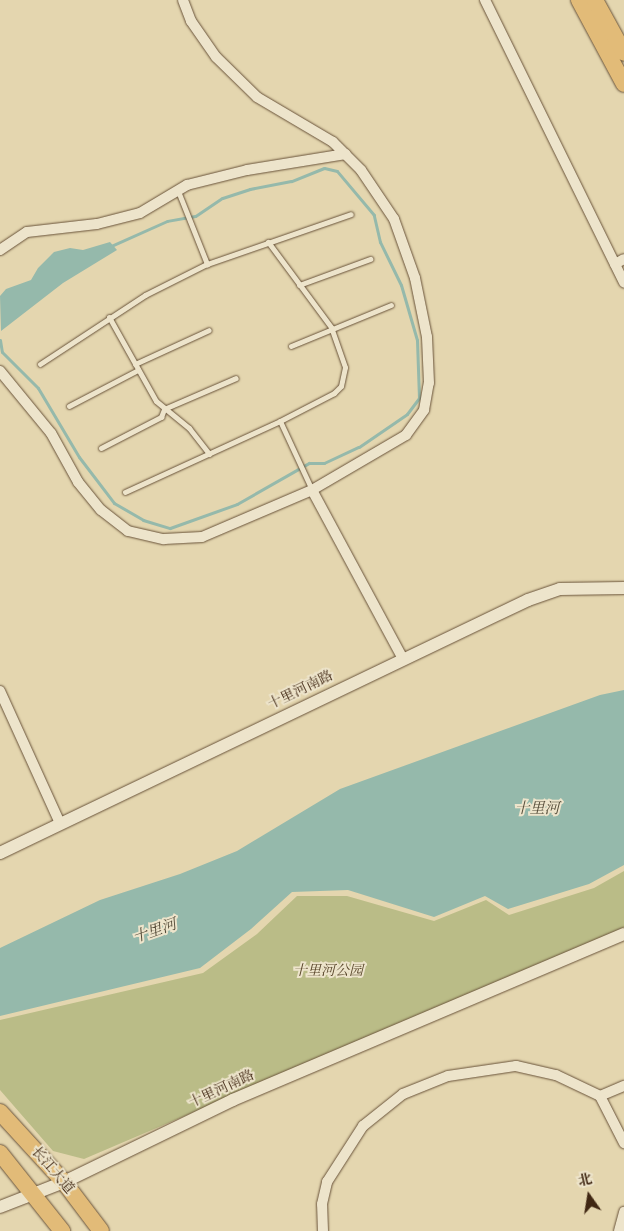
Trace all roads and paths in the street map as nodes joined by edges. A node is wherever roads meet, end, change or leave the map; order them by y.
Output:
1 (183, 0) edge
2 (485, 0) edge
3 (579, 0) edge
4 (595, 0) edge
5 (624, 54) edge
6 (624, 84) edge
7 (346, 154) junction
8 (178, 191) junction
9 (351, 214) dead end
10 (268, 242) junction
11 (0, 250) edge
12 (370, 260) dead end
13 (619, 261) edge
14 (207, 264) junction
15 (624, 283) edge
16 (299, 285) junction
17 (390, 305) dead end
18 (109, 317) junction
19 (331, 327) junction
20 (209, 330) dead end
21 (291, 346) dead end
22 (40, 364) dead end
23 (135, 364) junction
24 (138, 370) junction
25 (0, 371) edge
26 (236, 378) dead end
27 (68, 406) dead end
28 (164, 409) junction
29 (280, 421) junction
30 (101, 448) dead end
31 (209, 454) junction
32 (312, 490) junction
33 (125, 492) dead end
34 (624, 588) edge
35 (403, 659) junction
36 (0, 691) edge
37 (60, 823) junction
38 (0, 853) edge
39 (624, 934) edge
40 (624, 1086) edge
41 (600, 1096) junction
42 (0, 1112) edge
43 (624, 1143) edge
44 (0, 1153) edge
45 (64, 1182) junction
46 (33, 1195) junction
47 (0, 1207) edge
48 (624, 1212) edge
49 (62, 1231) edge
50 (101, 1231) edge
51 (323, 1231) edge
52 (619, 1231) edge

1 - 7 street
2 - 13 street
3 - 6 main road
4 - 5 main road
7 - 8 street
7 - 32 street
8 - 11 street
8 - 14 lane
9 - 10 lane
10 - 14 lane
10 - 16 lane
12 - 16 lane
13 - 15 street
14 - 18 lane
16 - 19 lane
17 - 19 lane
18 - 22 lane
18 - 23 lane
19 - 21 lane
19 - 29 lane
20 - 23 lane
23 - 24 lane
24 - 27 lane
24 - 28 lane
25 - 32 street
26 - 28 lane
28 - 30 lane
28 - 31 lane
29 - 31 lane
29 - 32 lane
31 - 33 lane
32 - 35 street
34 - 35 street, 十里河南路
35 - 37 street, 十里河南路
36 - 37 street
37 - 38 street, 十里河南路
39 - 45 street, 十里河南路
40 - 41 street
41 - 43 street
41 - 51 street
42 - 45 main road, 长江大道
44 - 46 main road, 长江大道
45 - 46 street, 十里河南路
45 - 50 main road, 长江大道
46 - 47 street, 十里河南路
46 - 49 main road, 长江大道
48 - 52 street

